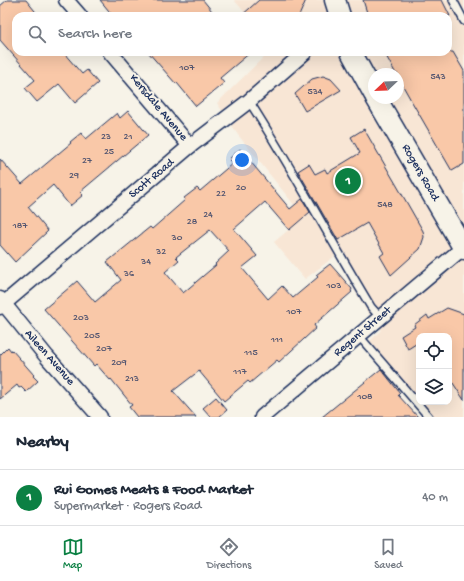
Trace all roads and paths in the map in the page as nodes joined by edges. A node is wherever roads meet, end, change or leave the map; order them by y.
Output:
1 (66, 0) edge
2 (335, 0) edge
3 (453, 0) edge
4 (76, 12) edge
5 (339, 12) edge
6 (464, 21) edge
7 (113, 56) edge
8 (300, 56) edge
9 (353, 56) edge
10 (368, 83) edge
11 (248, 101) junction
12 (380, 104) edge
13 (190, 146) junction
14 (464, 248) edge
15 (1, 303) edge
16 (380, 317) junction
17 (359, 336) junction
18 (100, 417) edge
19 (262, 417) edge
20 (429, 417) edge

1 - 4 street
2 - 5 main road
3 - 6 lane
7 - 13 street, Kersdale Avenue
8 - 11 street, Scott Road
9 - 10 main road
11 - 13 street, Scott Road
11 - 16 lane
12 - 14 main road, Rogers Road
13 - 15 street, Scott Road
14 - 16 street, Regent Street
15 - 18 street, Aileen Avenue
16 - 17 street, Regent Street
17 - 19 street, Regent Street
17 - 20 lane

